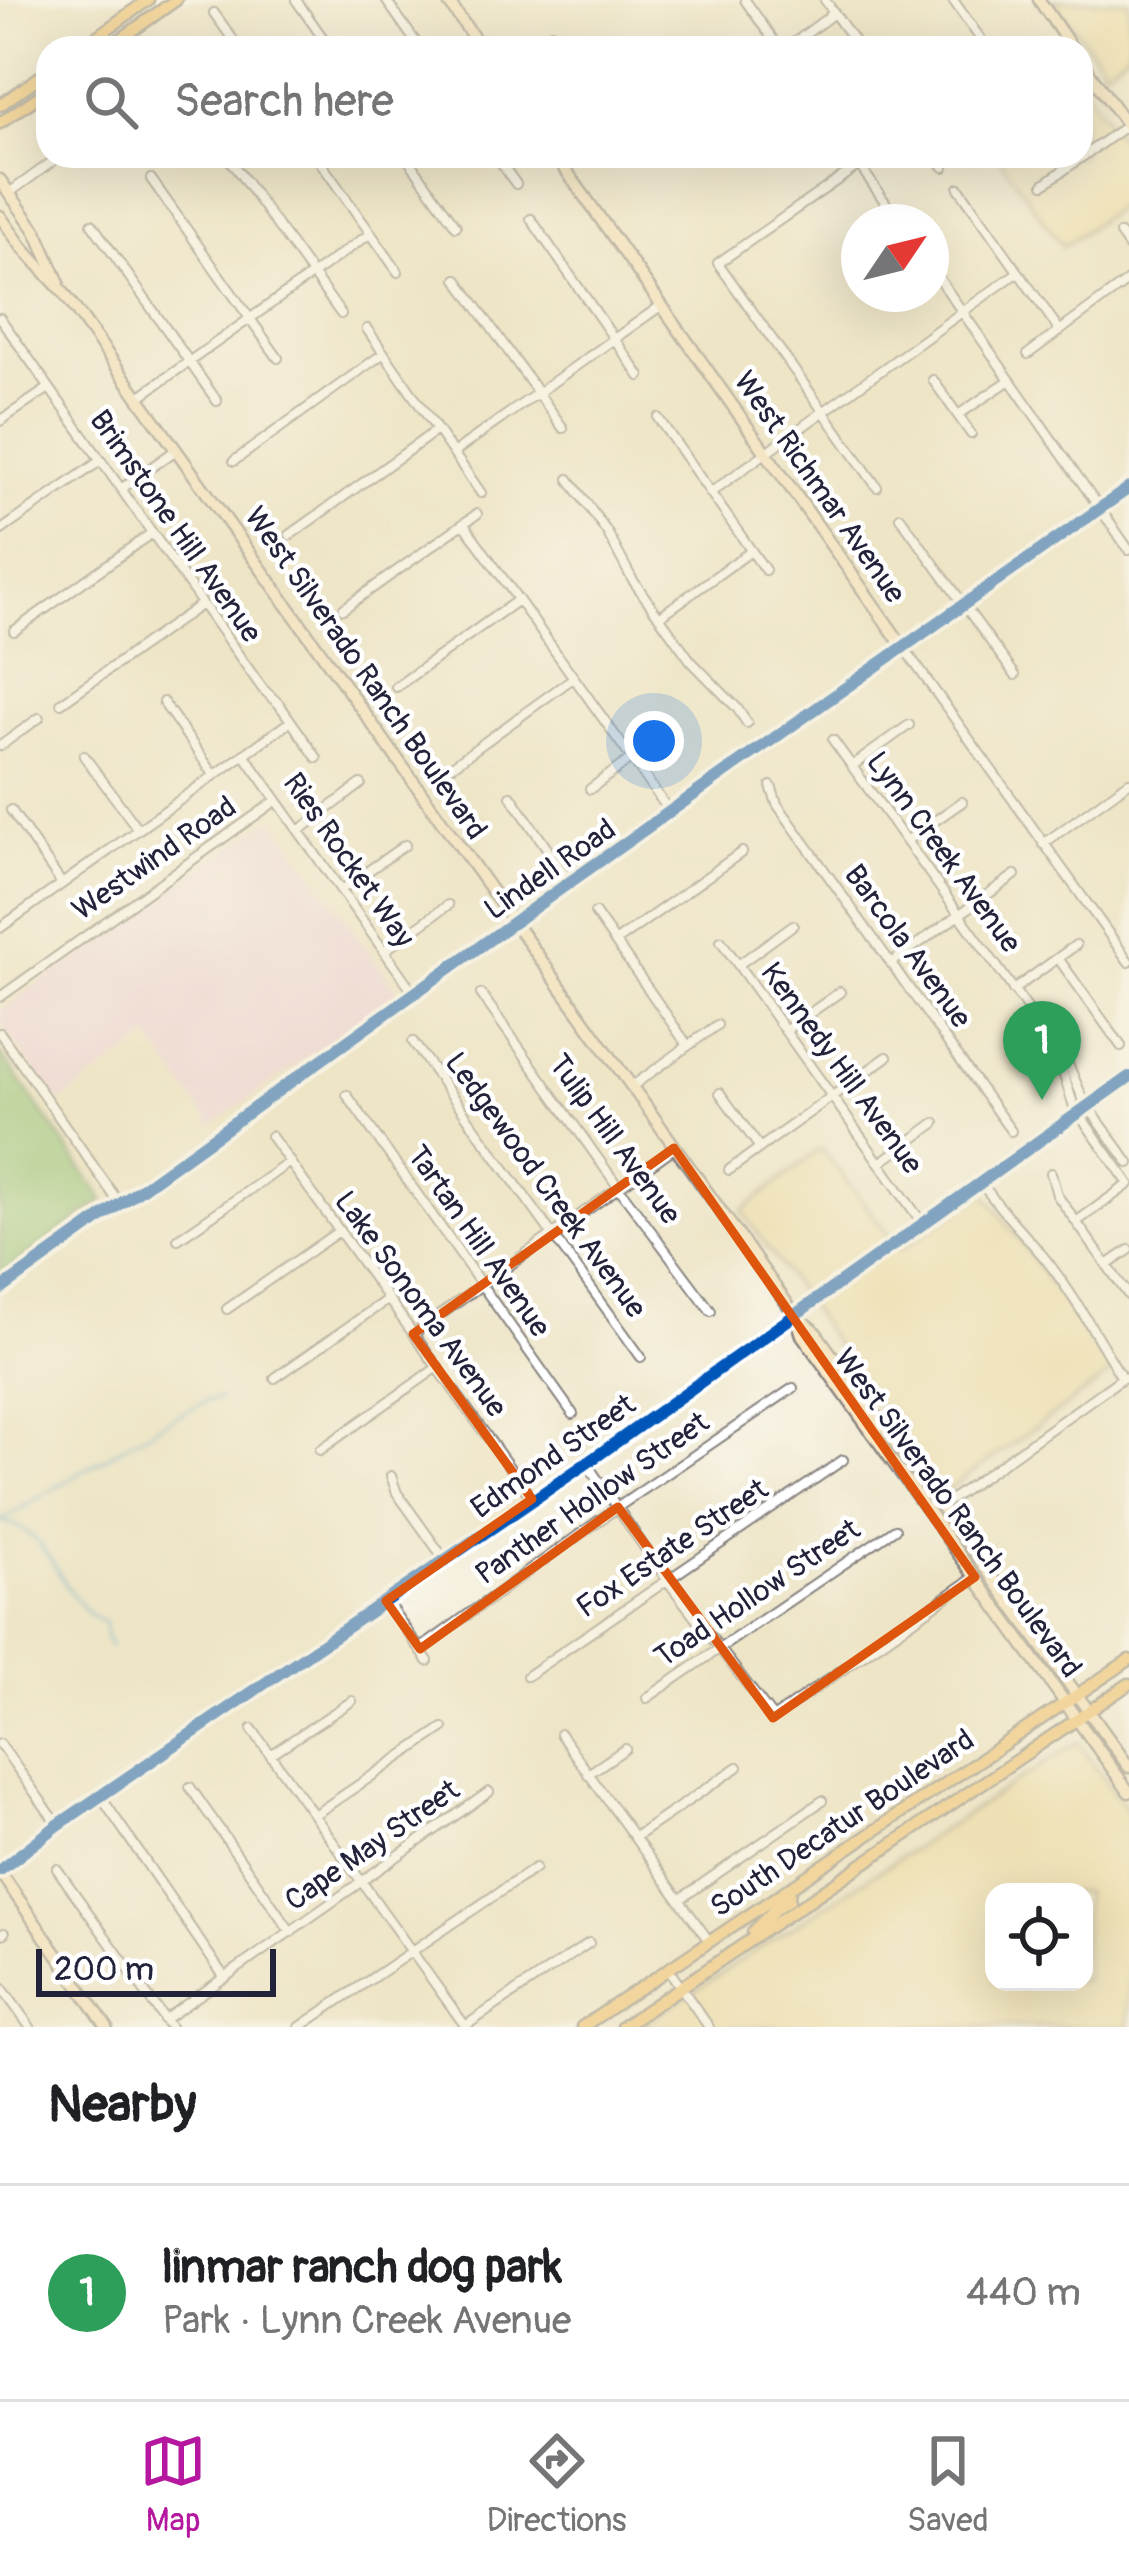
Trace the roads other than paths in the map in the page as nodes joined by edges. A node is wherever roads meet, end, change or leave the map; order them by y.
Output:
1 (148, 0) edge
2 (176, 0) edge
3 (296, 0) edge
4 (386, 0) edge
5 (447, 0) edge
6 (745, 0) edge
7 (825, 0) edge
8 (953, 0) edge
9 (1039, 0) edge
10 (214, 13) dead end
11 (834, 13) junction
12 (550, 33) dead end
13 (98, 36) edge
14 (125, 36) edge
15 (230, 36) edge
16 (322, 36) edge
17 (412, 36) edge
18 (472, 36) edge
19 (552, 36) edge
20 (774, 36) edge
21 (800, 36) edge
22 (850, 36) edge
23 (978, 36) edge
24 (1064, 36) edge
25 (1093, 78) edge
26 (36, 79) edge
27 (36, 98) edge
28 (0, 104) edge
29 (0, 123) edge
30 (1128, 127) edge
31 (1093, 151) edge
32 (43, 168) edge
33 (236, 168) edge
34 (324, 168) edge
35 (415, 168) edge
36 (505, 168) edge
37 (565, 168) edge
38 (845, 168) edge
39 (862, 168) edge
40 (1068, 168) edge
41 (151, 179) dead end
42 (0, 180) edge
43 (516, 184) dead end
44 (1044, 184) dead end
45 (958, 188) dead end
46 (9, 193) junction
47 (887, 204) edge
48 (0, 216) edge
49 (532, 219) dead end
50 (92, 224) dead end
51 (456, 226) dead end
52 (371, 233) junction
53 (1120, 234) dead end
54 (1129, 247) edge
55 (398, 272) dead end
56 (1018, 272) junction
57 (313, 275) junction
58 (457, 279) dead end
59 (1129, 280) edge
60 (63, 292) junction
61 (949, 292) edge
62 (662, 305) junction
63 (964, 313) junction
64 (341, 314) dead end
65 (0, 318) edge
66 (251, 320) junction
67 (367, 329) dead end
68 (1060, 331) junction
69 (615, 339) junction
70 (384, 353) junction
71 (1028, 354) dead end
72 (278, 358) dead end
73 (189, 362) junction
74 (640, 376) dead end
75 (933, 380) dead end
76 (1010, 380) junction
77 (49, 388) junction
78 (538, 394) junction
79 (139, 397) junction
80 (218, 401) dead end
81 (825, 412) junction
82 (958, 415) junction
83 (658, 418) dead end
84 (0, 422) edge
85 (563, 428) dead end
86 (437, 430) junction
87 (971, 434) dead end
88 (177, 450) junction
89 (453, 453) junction
90 (767, 453) junction
91 (100, 461) junction
92 (235, 461) dead end
93 (569, 479) dead end
94 (877, 487) dead end
95 (1129, 488) edge
96 (121, 489) junction
97 (481, 493) dead end
98 (710, 493) junction
99 (1100, 509) junction
100 (477, 514) dead end
101 (900, 517) dead end
102 (464, 524) junction
103 (0, 531) edge
104 (152, 533) junction
105 (290, 535) dead end
106 (1129, 550) edge
107 (751, 551) junction
108 (765, 570) dead end
109 (518, 600) junction
110 (202, 604) junction
111 (964, 605) junction
112 (343, 609) dead end
113 (659, 617) junction
114 (14, 631) dead end
115 (904, 648) junction
116 (1016, 675) dead end
117 (573, 678) junction
118 (395, 687) dead end
119 (163, 702) dead end
120 (61, 703) dead end
121 (39, 718) dead end
122 (291, 721) junction
123 (747, 724) dead end
124 (909, 725) dead end
125 (833, 740) dead end
126 (0, 746) edge
127 (244, 754) junction
128 (84, 756) dead end
129 (317, 758) dead end
130 (632, 758) junction
131 (452, 766) dead end
132 (852, 766) junction
133 (214, 776) junction
134 (1129, 782) edge
135 (361, 784) dead end
136 (771, 786) dead end
137 (590, 789) dead end
138 (511, 796) dead end
139 (277, 800) junction
140 (962, 802) dead end
141 (11, 810) dead end
142 (671, 813) junction
143 (138, 830) junction
144 (298, 831) junction
145 (906, 841) junction
146 (1043, 844) junction
147 (405, 845) dead end
148 (742, 852) dead end
149 (1015, 874) dead end
150 (570, 882) junction
151 (62, 884) junction
152 (340, 890) junction
153 (448, 905) dead end
154 (595, 913) dead end
155 (959, 914) junction
156 (515, 923) junction
157 (793, 925) dead end
158 (0, 928) edge
159 (721, 941) dead end
160 (615, 942) junction
161 (1076, 946) dead end
162 (384, 951) junction
163 (1058, 958) junction
164 (1129, 962) edge
165 (891, 963) junction
166 (738, 964) junction
167 (1013, 991) junction
168 (840, 992) dead end
169 (415, 994) junction
170 (481, 994) dead end
171 (0, 997) edge
172 (717, 1025) dead end
173 (785, 1031) junction
174 (0, 1033) edge
175 (412, 1042) dead end
176 (688, 1046) junction
177 (1121, 1046) dead end
178 (887, 1058) dead end
179 (1129, 1077) edge
180 (631, 1087) junction
181 (720, 1093) dead end
182 (346, 1095) dead end
183 (832, 1096) junction
184 (1083, 1109) junction
185 (935, 1124) dead end
186 (1011, 1131) dead end
187 (271, 1136) dead end
188 (674, 1148) junction
189 (760, 1148) junction
190 (290, 1162) junction
191 (880, 1163) junction
192 (1129, 1163) edge
193 (730, 1170) dead end
194 (1051, 1173) dead end
195 (980, 1182) junction
196 (1129, 1184) edge
197 (619, 1188) junction
198 (121, 1205) junction
199 (1076, 1222) junction
200 (923, 1224) junction
201 (339, 1231) junction
202 (552, 1235) junction
203 (178, 1239) dead end
204 (1129, 1250) edge
205 (1107, 1265) junction
206 (481, 1286) junction
207 (0, 1289) edge
208 (1129, 1296) edge
209 (388, 1298) junction
210 (227, 1310) dead end
211 (711, 1311) dead end
212 (796, 1316) junction
213 (413, 1334) junction
214 (641, 1358) dead end
215 (438, 1367) junction
216 (1125, 1377) edge
217 (275, 1378) dead end
218 (794, 1388) dead end
219 (574, 1414) dead end
220 (320, 1450) dead end
221 (843, 1460) dead end
222 (587, 1463) junction
223 (391, 1476) dead end
224 (532, 1499) junction
225 (943, 1506) junction
226 (618, 1507) junction
227 (895, 1529) dead end
228 (445, 1560) junction
229 (975, 1577) junction
230 (667, 1580) junction
231 (386, 1601) junction
232 (720, 1646) junction
233 (420, 1649) junction
234 (1129, 1660) edge
235 (428, 1661) dead end
236 (527, 1676) dead end
237 (1129, 1684) edge
238 (1079, 1694) junction
239 (647, 1698) dead end
240 (352, 1701) dead end
241 (1065, 1703) junction
242 (1091, 1711) junction
243 (1078, 1720) junction
244 (443, 1728) dead end
245 (252, 1729) dead end
246 (560, 1734) dead end
247 (0, 1744) edge
248 (625, 1749) dead end
249 (271, 1754) junction
250 (738, 1767) dead end
251 (1129, 1767) edge
252 (588, 1774) junction
253 (190, 1787) dead end
254 (489, 1792) dead end
255 (1129, 1792) edge
256 (101, 1797) junction
257 (822, 1801) dead end
258 (314, 1815) junction
259 (58, 1825) junction
260 (635, 1837) junction
261 (535, 1868) dead end
262 (57, 1869) dead end
263 (0, 1871) edge
264 (359, 1881) junction
265 (790, 1887) junction
266 (679, 1900) junction
267 (291, 1932) junction
268 (709, 1941) junction
269 (589, 1943) dead end
270 (738, 1948) junction
271 (410, 1952) junction
272 (668, 1969) junction
273 (225, 1978) junction
274 (0, 1985) edge
275 (681, 1987) junction
276 (167, 2023) edge
277 (28, 2027) edge
278 (107, 2027) edge
279 (300, 2027) edge
280 (465, 2027) edge
281 (582, 2027) edge
282 (622, 2027) edge
283 (709, 2027) edge

1 - 13 main road
2 - 14 main road
3 - 16 street
4 - 17 street
5 - 18 street
6 - 20 street
7 - 11 street
8 - 23 street
9 - 24 street
10 - 15 street
11 - 21 street
11 - 22 street
12 - 19 street
25 - 30 street
26 - 28 main road
27 - 29 main road
30 - 31 street
32 - 46 street
33 - 57 street
34 - 52 street
35 - 51 street
36 - 43 street
37 - 62 street, West Richmar Avenue
38 - 81 street
39 - 47 street
40 - 44 street
41 - 66 street
42 - 46 street, West Silverado Ranch Boulevard
45 - 56 street
46 - 60 street, West Silverado Ranch Boulevard
48 - 60 street, West Silverado Ranch Boulevard
49 - 69 street
50 - 73 street
52 - 55 street
52 - 57 street
53 - 54 street
56 - 63 street
56 - 68 street
57 - 64 street
57 - 66 street
58 - 78 street
59 - 68 street
60 - 79 street, West Silverado Ranch Boulevard
61 - 63 street
62 - 69 street
62 - 90 street, West Richmar Avenue
63 - 76 street
63 - 81 street
65 - 77 street, Brimstone Hill Avenue
66 - 72 street
66 - 73 street
67 - 70 street
68 - 71 street
69 - 74 street
69 - 78 street
70 - 86 street
70 - 92 street
73 - 79 street
73 - 80 street
75 - 82 street
76 - 82 street
76 - 99 street
77 - 84 street
77 - 91 street, Brimstone Hill Avenue
78 - 85 street
78 - 89 street
79 - 88 street, West Silverado Ranch Boulevard
81 - 90 street
81 - 94 street
82 - 87 street
83 - 98 street
86 - 89 street
86 - 105 street
88 - 96 street
88 - 156 street, West Silverado Ranch Boulevard
89 - 97 street
90 - 98 street
90 - 115 street, West Richmar Avenue
91 - 96 street, Brimstone Hill Avenue
91 - 103 street
93 - 113 street
95 - 99 street, Lindell Road
96 - 104 street, Brimstone Hill Avenue
98 - 107 street
99 - 106 street
99 - 111 street, Lindell Road
100 - 102 street
101 - 111 street
102 - 109 street
102 - 112 street
104 - 110 street, Brimstone Hill Avenue
104 - 114 street
107 - 108 street
107 - 113 street
109 - 117 street
109 - 118 street
110 - 120 street
110 - 122 street, Brimstone Hill Avenue
111 - 115 street, Lindell Road
111 - 116 street
113 - 123 street
115 - 142 street, Lindell Road
115 - 146 street, West Richmar Avenue
117 - 130 street
117 - 131 street
119 - 133 street
121 - 126 street
122 - 127 street
122 - 129 street, Brimstone Hill Avenue
124 - 132 street
125 - 132 street, Lynn Creek Avenue
127 - 133 street
127 - 139 street, Ries Rocket Way
128 - 143 street
130 - 137 street
130 - 142 street
132 - 145 street, Lynn Creek Avenue
133 - 143 street
134 - 146 street
135 - 144 street
136 - 165 street, Barcola Avenue
138 - 150 street
139 - 144 street, Ries Rocket Way
139 - 171 street, Westwind Road
140 - 145 street
141 - 151 street
142 - 150 street, Lindell Road
143 - 151 street
144 - 152 street, Ries Rocket Way
145 - 155 street, Lynn Creek Avenue
146 - 164 street, West Richmar Avenue
147 - 152 street
148 - 160 street
149 - 155 street
150 - 156 street, Lindell Road
151 - 158 street
152 - 162 street, Ries Rocket Way
153 - 162 street
154 - 160 street
155 - 165 street
155 - 167 street, Lynn Creek Avenue
156 - 169 street, Lindell Road
156 - 180 street, West Silverado Ranch Boulevard
157 - 166 street
159 - 166 street, Kennedy Hill Avenue
160 - 176 street
161 - 163 street
162 - 169 street, Ries Rocket Way
163 - 167 street
163 - 177 street
165 - 186 street, Barcola Avenue
166 - 173 street, Kennedy Hill Avenue
167 - 184 street, Lynn Creek Avenue
168 - 173 street
169 - 198 street, Lindell Road
170 - 197 street, Tulip Hill Avenue
172 - 176 street
173 - 183 street, Kennedy Hill Avenue
174 - 198 street
175 - 202 street, Ledgewood Creek Avenue
176 - 180 street
178 - 183 street
179 - 184 street, Edmond Street
180 - 188 street, West Silverado Ranch Boulevard
181 - 189 street
182 - 206 street, Tartan Hill Avenue
183 - 189 street
183 - 191 street, Kennedy Hill Avenue
184 - 192 street, Lynn Creek Avenue
184 - 195 street, Edmond Street
184 - 196 street, Lynn Creek Avenue
185 - 191 street
187 - 190 street, Lake Sonoma Avenue
188 - 197 street
188 - 212 street, West Silverado Ranch Boulevard
189 - 193 street
190 - 201 street, Lake Sonoma Avenue
190 - 203 street
191 - 200 street, Kennedy Hill Avenue
194 - 199 street
195 - 200 street, Edmond Street
195 - 216 street
196 - 199 street
197 - 202 street
197 - 211 street, Tulip Hill Avenue
198 - 207 street, Lindell Road
199 - 205 street
200 - 212 street, Edmond Street
201 - 209 street, Lake Sonoma Avenue
201 - 210 street
202 - 206 street
202 - 214 street, Ledgewood Creek Avenue
204 - 205 street
205 - 208 street
206 - 213 street
206 - 219 street, Tartan Hill Avenue
209 - 213 street, Lake Sonoma Avenue
209 - 217 street
212 - 222 street, Edmond Street
212 - 225 street, West Silverado Ranch Boulevard
212 - 229 street, West Silverado Ranch Boulevard
213 - 215 street, Lake Sonoma Avenue
215 - 220 street
215 - 224 street, Lake Sonoma Avenue
216 - 225 street
218 - 226 street, Panther Hollow Street
221 - 230 street, Fox Estate Street
222 - 224 street, Edmond Street
222 - 226 street
223 - 228 street
224 - 228 street, Edmond Street
225 - 238 street, West Silverado Ranch Boulevard
226 - 230 street
226 - 233 street, Panther Hollow Street
227 - 232 street, Toad Hollow Street
228 - 231 street, Edmond Street
229 - 232 street
229 - 241 street, West Silverado Ranch Boulevard
230 - 232 street
230 - 236 street, Fox Estate Street
231 - 233 street
231 - 256 street, Edmond Street
232 - 239 street, Toad Hollow Street
233 - 235 street
234 - 238 main road, South Decatur Boulevard
237 - 242 main road, South Decatur Boulevard
238 - 241 main road, South Decatur Boulevard
238 - 242 street, West Silverado Ranch Boulevard
240 - 249 street
241 - 243 street, West Silverado Ranch Boulevard
241 - 265 main road, South Decatur Boulevard
242 - 243 main road, South Decatur Boulevard
242 - 251 street, West Silverado Ranch Boulevard
243 - 255 street, West Silverado Ranch Boulevard
243 - 270 main road, South Decatur Boulevard
244 - 258 street
245 - 249 street
246 - 252 street
247 - 259 street
248 - 252 street
249 - 258 street
250 - 260 street
252 - 260 street
253 - 267 street
254 - 264 street, Cape May Street
256 - 259 street, Edmond Street
256 - 273 street
257 - 266 street
258 - 264 street
259 - 263 street, Edmond Street
260 - 266 street
261 - 271 street
262 - 276 street
263 - 278 street
264 - 267 street, Cape May Street
264 - 271 street
265 - 268 main road, South Decatur Boulevard
265 - 270 main road
266 - 268 street
267 - 273 street, Cape May Street
268 - 272 main road, South Decatur Boulevard
269 - 280 street
270 - 275 main road, South Decatur Boulevard
271 - 279 street
271 - 280 street
272 - 275 street
272 - 281 main road, South Decatur Boulevard
273 - 276 street, Cape May Street
274 - 277 street
275 - 282 main road, South Decatur Boulevard
275 - 283 street

